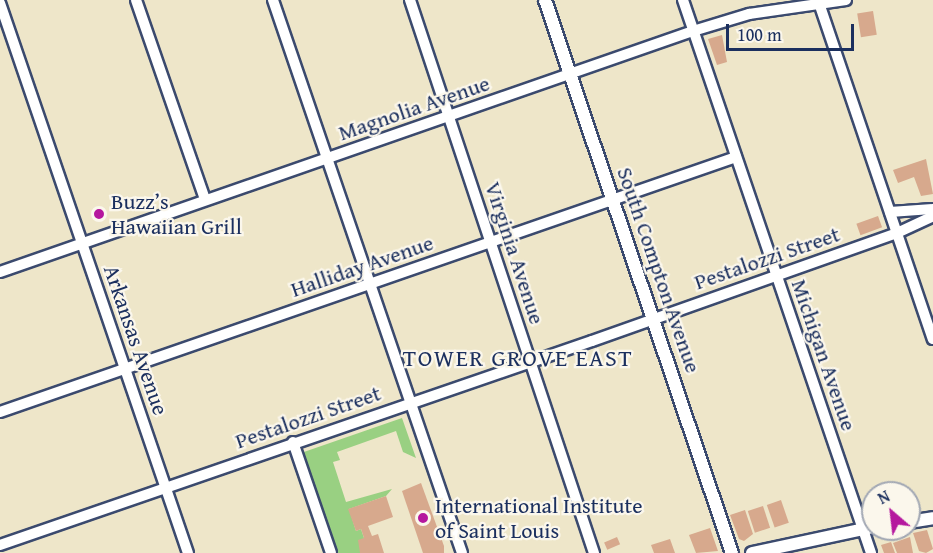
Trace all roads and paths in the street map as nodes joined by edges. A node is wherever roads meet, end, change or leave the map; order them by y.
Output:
1 (136, 0) edge
2 (273, 0) edge
3 (410, 0) edge
4 (545, 0) edge
5 (683, 0) edge
6 (846, 0) edge
7 (819, 2) edge
8 (0, 3) edge
9 (693, 31) junction
10 (570, 74) junction
11 (449, 118) junction
12 (736, 157) junction
13 (327, 158) junction
14 (205, 199) junction
15 (613, 200) junction
16 (933, 209) edge
17 (890, 212) junction
18 (933, 216) edge
19 (897, 233) junction
20 (491, 242) junction
21 (82, 244) junction
22 (0, 272) edge
23 (777, 276) junction
24 (370, 284) junction
25 (653, 318) junction
26 (933, 339) edge
27 (531, 362) junction
28 (125, 368) junction
29 (410, 403) junction
30 (0, 412) edge
31 (293, 442) junction
32 (165, 487) junction
33 (861, 509) edge
34 (861, 530) edge
35 (0, 546) edge
36 (188, 553) edge
37 (331, 553) edge
38 (462, 553) edge
39 (594, 553) edge
40 (732, 553) edge
41 (752, 553) edge

1 - 14 street
2 - 13 street
3 - 11 street, Virginia Avenue
4 - 10 main road, South Compton Avenue
5 - 9 street, Michigan Avenue
6 - 7 street, Magnolia Avenue
7 - 9 street, Magnolia Avenue
7 - 17 street
8 - 21 street, Arkansas Avenue
9 - 10 street, Magnolia Avenue
9 - 12 street, Michigan Avenue
10 - 11 street, Magnolia Avenue
10 - 15 main road, South Compton Avenue
11 - 13 street, Magnolia Avenue
11 - 20 street, Virginia Avenue
12 - 15 street, Halliday Avenue
12 - 23 street, Michigan Avenue
13 - 14 street, Magnolia Avenue
13 - 24 street
14 - 21 street, Magnolia Avenue
15 - 20 street, Halliday Avenue
15 - 25 main road, South Compton Avenue
16 - 17 street
17 - 19 street
18 - 19 street, Pestalozzi Street
19 - 23 street, Pestalozzi Street
19 - 26 street
20 - 24 street, Halliday Avenue
20 - 27 street, Virginia Avenue
21 - 22 street, Magnolia Avenue
21 - 28 street, Arkansas Avenue
23 - 25 street, Pestalozzi Street
23 - 33 street, Michigan Avenue
24 - 28 street, Halliday Avenue
24 - 29 street
25 - 27 street, Pestalozzi Street
25 - 40 main road, South Compton Avenue
27 - 29 street, Pestalozzi Street
27 - 39 street, Virginia Avenue
28 - 30 street, Halliday Avenue
28 - 32 street, Arkansas Avenue
29 - 31 street, Pestalozzi Street
29 - 38 street
31 - 32 street, Pestalozzi Street
31 - 37 street
32 - 35 street, Pestalozzi Street
32 - 36 street, Arkansas Avenue
34 - 41 main road

